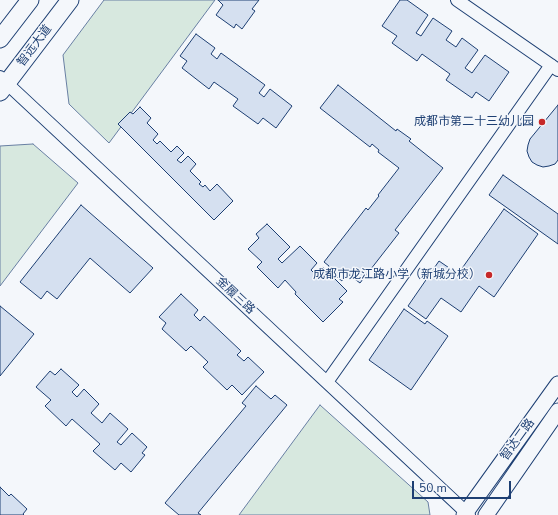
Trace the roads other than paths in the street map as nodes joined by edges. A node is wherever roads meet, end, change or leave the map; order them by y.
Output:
1 (30, 0) edge
2 (70, 0) edge
3 (457, 0) edge
4 (0, 39) edge
5 (554, 68) edge
6 (2, 84) edge
7 (327, 382) junction
8 (558, 384) edge
9 (558, 411) edge
10 (466, 514) edge
11 (486, 515) edge

1 - 4 main road
2 - 6 main road, 智远大道
3 - 5 street
5 - 7 street
6 - 7 street, 金履三路
7 - 10 street, 金履三路
8 - 10 street, 智达二路
9 - 11 street, 智达二路

